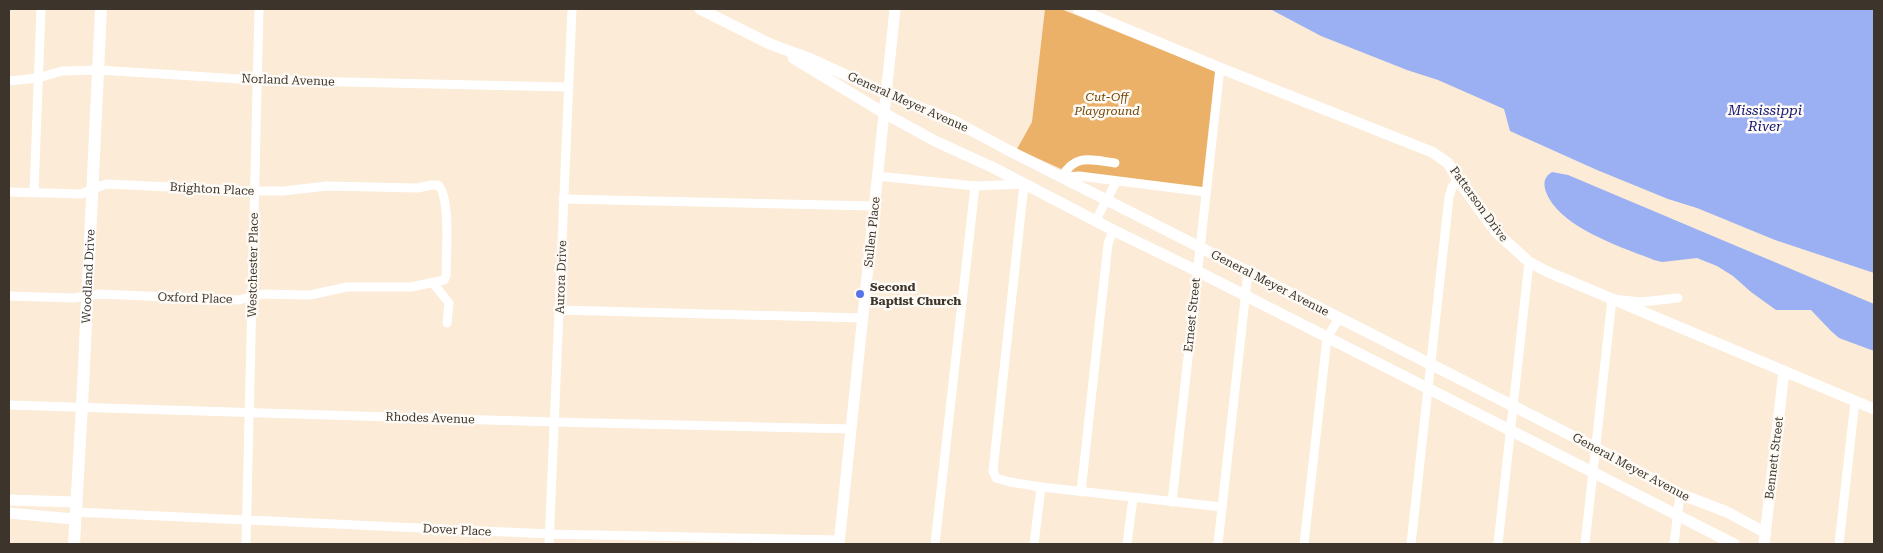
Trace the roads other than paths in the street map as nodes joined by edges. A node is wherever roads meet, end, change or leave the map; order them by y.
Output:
1 (42, 9) edge
2 (100, 9) edge
3 (260, 9) edge
4 (572, 9) edge
5 (700, 9) edge
6 (895, 9) edge
7 (1078, 9) edge
8 (770, 44) junction
9 (1220, 68) junction
10 (98, 70) junction
11 (38, 78) junction
12 (257, 80) junction
13 (9, 81) edge
14 (569, 87) junction
15 (887, 94) junction
16 (884, 113) junction
17 (1006, 149) junction
18 (1115, 163) dead end
19 (994, 168) junction
20 (877, 176) junction
21 (1062, 177) junction
22 (1458, 180) junction
23 (1116, 182) junction
24 (1024, 184) junction
25 (975, 186) junction
26 (93, 188) junction
27 (254, 191) junction
28 (9, 192) edge
29 (34, 192) junction
30 (1206, 192) junction
31 (563, 199) junction
32 (1108, 200) junction
33 (874, 206) junction
34 (1096, 220) junction
35 (1115, 231) junction
36 (1200, 248) junction
37 (1529, 262) junction
38 (1197, 271) junction
39 (1248, 272) junction
40 (433, 283) junction
41 (9, 296) edge
42 (88, 296) junction
43 (252, 297) junction
44 (1246, 297) junction
45 (1678, 298) dead end
46 (1612, 299) junction
47 (560, 310) junction
48 (862, 318) junction
49 (1339, 318) junction
50 (447, 323) dead end
51 (1327, 338) junction
52 (1432, 365) junction
53 (1784, 371) junction
54 (1429, 389) junction
55 (1854, 401) junction
56 (9, 405) edge
57 (1513, 406) junction
58 (82, 407) junction
59 (1874, 409) edge
60 (250, 413) junction
61 (554, 422) junction
62 (851, 429) junction
63 (1510, 431) junction
64 (1596, 448) junction
65 (1594, 472) junction
66 (1041, 487) junction
67 (1082, 492) junction
68 (1680, 494) junction
69 (1132, 498) junction
70 (9, 500) edge
71 (1172, 502) junction
72 (1222, 507) junction
73 (75, 511) junction
74 (9, 513) edge
75 (1678, 514) junction
76 (247, 520) junction
77 (549, 534) junction
78 (1765, 539) edge
79 (839, 542) edge
80 (74, 544) edge
81 (246, 544) edge
82 (549, 544) edge
83 (935, 544) edge
84 (1034, 544) edge
85 (1127, 544) edge
86 (1218, 544) edge
87 (1304, 544) edge
88 (1411, 544) edge
89 (1498, 544) edge
90 (1585, 544) edge
91 (1674, 544) edge
92 (1734, 544) edge
93 (1839, 544) edge

1 - 11 street
2 - 10 main road, Woodland Drive
3 - 12 street, Westchester Place
4 - 14 street, Aurora Drive
5 - 8 street, General Meyer Avenue
6 - 15 street, Sullen Place
7 - 9 street, Patterson Drive
8 - 15 street, General Meyer Avenue
8 - 16 street, General Meyer Avenue
9 - 22 street, Patterson Drive
9 - 30 street, Ernest Street
10 - 11 street, Norland Avenue
10 - 12 street, Norland Avenue
10 - 26 main road, Woodland Drive
11 - 13 street, Norland Avenue
11 - 29 street
12 - 14 street, Norland Avenue
12 - 27 street, Westchester Place
14 - 31 street, Aurora Drive
15 - 16 street, Sullen Place
15 - 17 street, General Meyer Avenue
16 - 19 street, General Meyer Avenue
16 - 20 street, Sullen Place
17 - 19 street
17 - 21 street, General Meyer Avenue
18 - 21 street
19 - 24 street, General Meyer Avenue
20 - 25 street
20 - 33 street, Sullen Place
21 - 23 street
21 - 32 street, General Meyer Avenue
22 - 37 street, Patterson Drive
22 - 52 street
23 - 30 street
23 - 32 street
24 - 25 street
24 - 34 street, General Meyer Avenue
24 - 66 street
25 - 83 street
26 - 27 street, Brighton Place
26 - 29 street, Brighton Place
26 - 42 main road, Woodland Drive
27 - 40 street, Brighton Place
27 - 43 street, Westchester Place
28 - 29 street, Brighton Place
30 - 36 street, Ernest Street
31 - 33 street
31 - 47 street, Aurora Drive
32 - 34 street
32 - 36 street, General Meyer Avenue
33 - 48 street, Sullen Place
34 - 35 street, General Meyer Avenue
35 - 38 street, General Meyer Avenue
35 - 67 street
36 - 38 street, Ernest Street
36 - 39 street, General Meyer Avenue
37 - 46 street, Patterson Drive
37 - 57 street
38 - 44 street, General Meyer Avenue
38 - 71 street, Ernest Street
39 - 44 street
39 - 49 street, General Meyer Avenue
40 - 43 street, Oxford Place
40 - 50 street
41 - 42 street, Oxford Place
42 - 43 street, Oxford Place
42 - 58 main road, Woodland Drive
43 - 60 street, Westchester Place
44 - 51 street, General Meyer Avenue
44 - 72 street
45 - 46 street
46 - 53 street, Patterson Drive
46 - 64 street
47 - 48 street
47 - 61 street, Aurora Drive
48 - 62 street, Sullen Place
49 - 51 street
49 - 52 street, General Meyer Avenue
51 - 54 street, General Meyer Avenue
51 - 87 street
52 - 54 street
52 - 57 street, General Meyer Avenue
53 - 55 street, Patterson Drive
53 - 78 street, Bennett Street
54 - 63 street, General Meyer Avenue
54 - 88 street
55 - 59 street, Patterson Drive
55 - 93 street
56 - 58 street, Rhodes Avenue
57 - 63 street
57 - 64 street, General Meyer Avenue
58 - 60 street, Rhodes Avenue
58 - 73 main road, Woodland Drive
60 - 61 street, Rhodes Avenue
60 - 76 street, Westchester Place
61 - 62 street, Rhodes Avenue
61 - 77 street, Aurora Drive
62 - 79 street, Sullen Place
63 - 65 street, General Meyer Avenue
63 - 89 street
64 - 65 street
64 - 68 street, General Meyer Avenue
65 - 75 street, General Meyer Avenue
65 - 90 street
66 - 67 street
66 - 84 street
67 - 69 street
68 - 75 street
68 - 78 street, General Meyer Avenue
69 - 71 street
69 - 85 street
70 - 73 street
71 - 72 street
72 - 86 street
73 - 74 street
73 - 76 street, Dover Place
73 - 80 main road, Woodland Drive
75 - 91 street
75 - 92 street, General Meyer Avenue
76 - 77 street, Dover Place
76 - 81 street, Westchester Place
77 - 79 street, Dover Place
77 - 82 street, Aurora Drive

